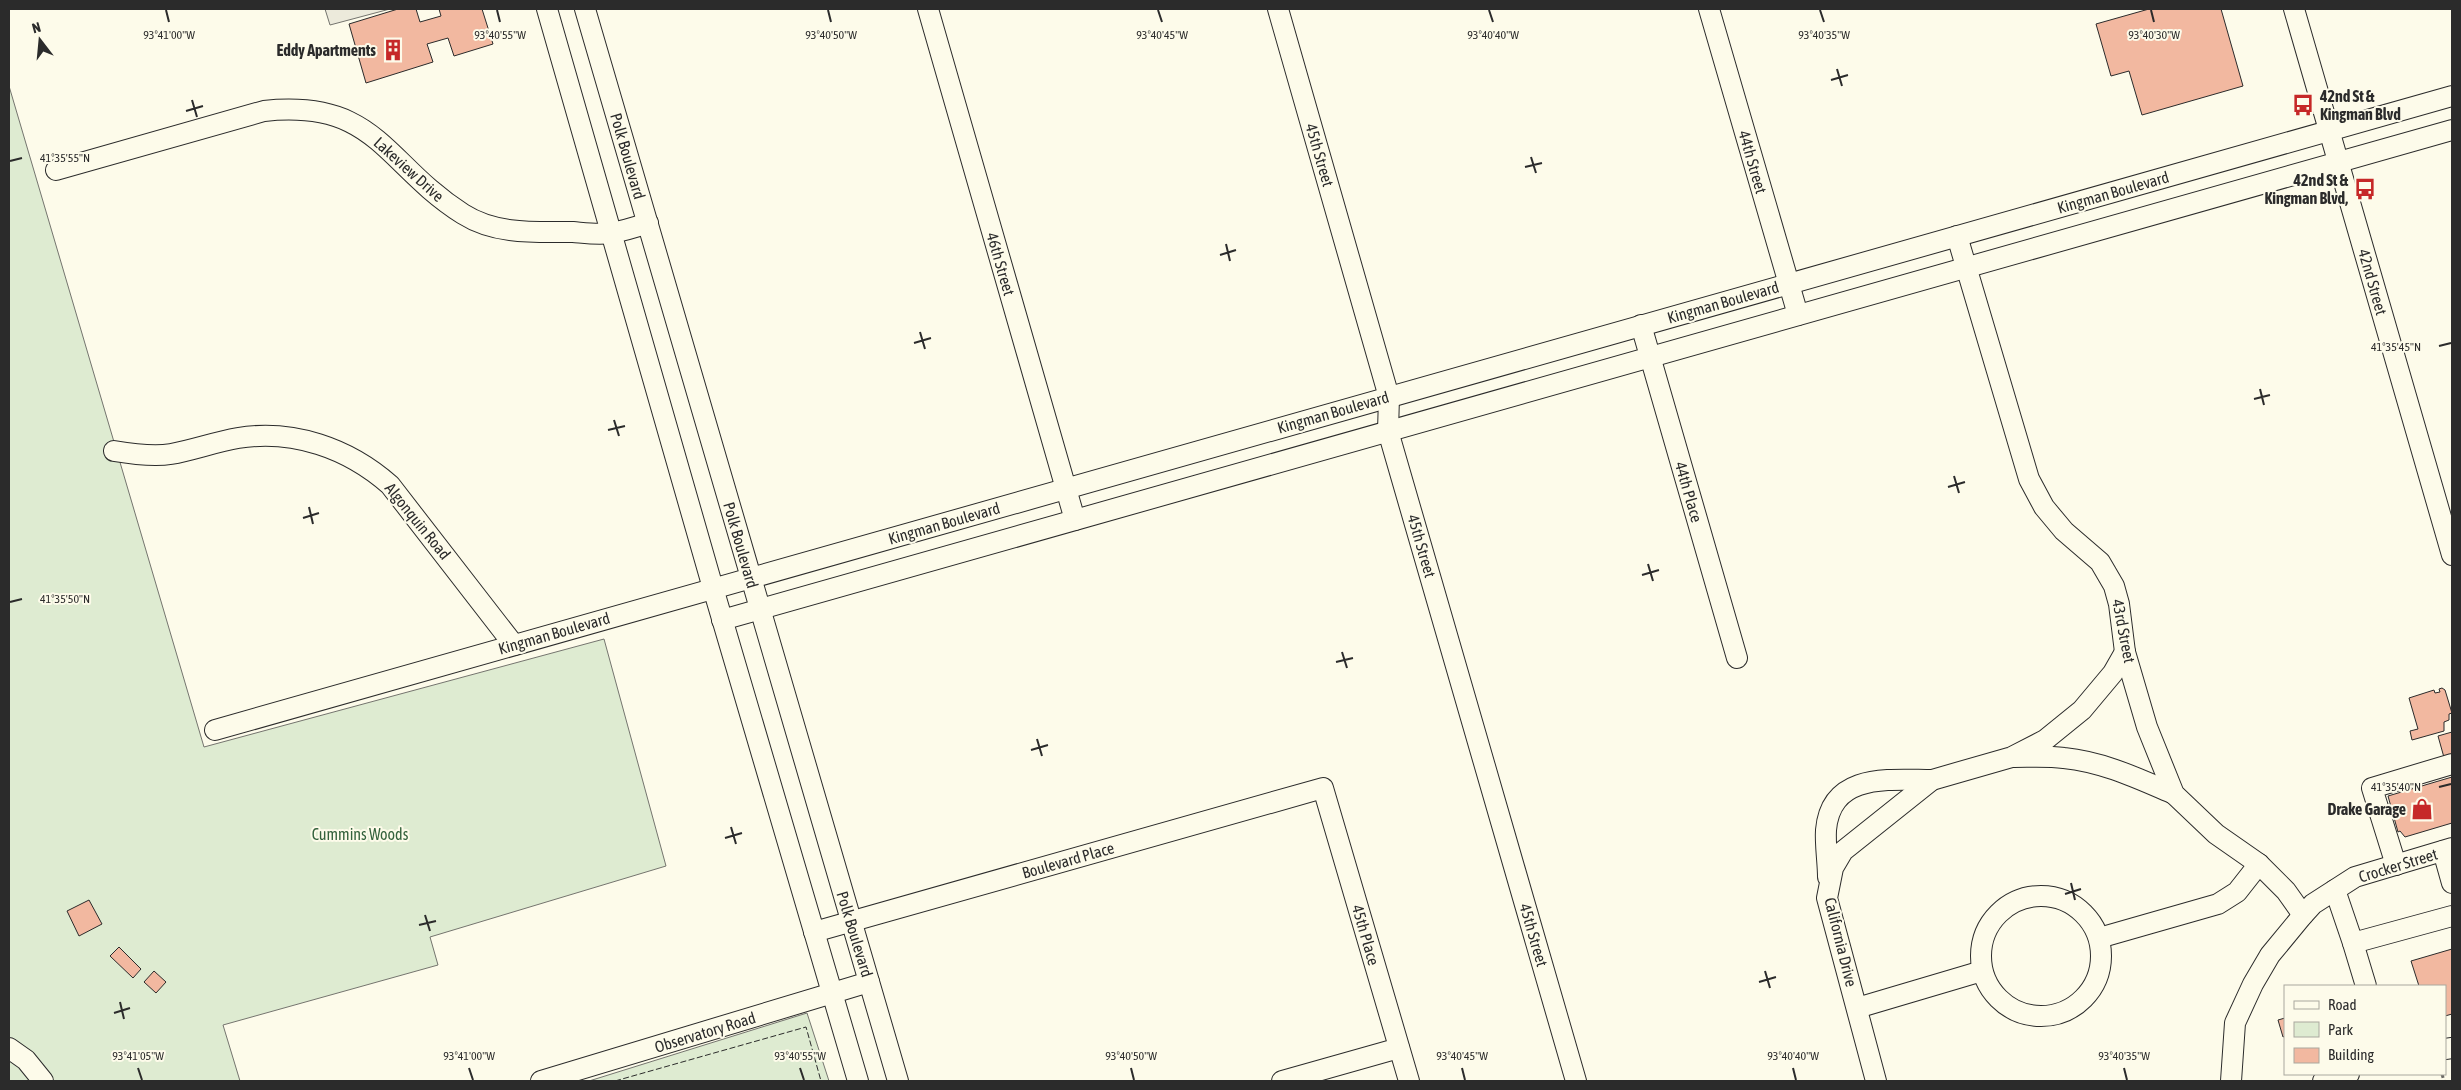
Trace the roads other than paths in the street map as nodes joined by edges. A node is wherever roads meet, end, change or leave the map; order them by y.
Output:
1 (546, 9) edge
2 (585, 9) edge
3 (928, 9) edge
4 (1278, 9) edge
5 (1709, 9) edge
6 (2294, 9) edge
7 (2452, 96) edge
8 (2330, 130) junction
9 (2452, 130) edge
10 (2338, 162) junction
11 (56, 170) dead end
12 (648, 223) junction
13 (611, 233) junction
14 (1958, 236) junction
15 (1967, 267) junction
16 (1789, 284) junction
17 (1798, 315) junction
18 (1641, 325) junction
19 (1650, 357) junction
20 (1389, 397) junction
21 (1388, 431) junction
22 (114, 451) dead end
23 (1066, 488) junction
24 (1075, 520) junction
25 (2452, 555) edge
26 (751, 578) junction
27 (713, 588) junction
28 (760, 609) junction
29 (722, 620) junction
30 (514, 645) junction
31 (2125, 652) junction
32 (1737, 658) dead end
33 (215, 730) dead end
34 (2012, 757) junction
35 (2452, 764) edge
36 (1932, 780) junction
37 (1323, 788) joint
38 (2174, 794) junction
39 (2448, 850) edge
40 (2259, 864) junction
41 (2396, 865) junction
42 (2452, 883) edge
43 (1829, 884) junction
44 (2336, 890) junction
45 (2303, 915) junction
46 (2452, 916) edge
47 (851, 922) junction
48 (814, 932) junction
49 (2099, 938) junction
50 (2353, 942) junction
51 (1982, 971) junction
52 (869, 982) junction
53 (2366, 985) edge
54 (832, 993) junction
55 (1857, 1008) junction
56 (9, 1048) edge
57 (1399, 1048) junction
58 (2345, 1075) edge
59 (43, 1081) edge
60 (541, 1081) edge
61 (858, 1081) edge
62 (898, 1081) edge
63 (1282, 1081) edge
64 (1409, 1081) edge
65 (1576, 1081) edge
66 (1876, 1081) edge
67 (2231, 1081) edge
68 (2323, 1081) edge

1 - 13 street
2 - 12 street, Polk Boulevard
3 - 23 street, 46th Street
4 - 20 street, 45th Street
5 - 16 street, 44th Street
6 - 8 street, 42nd Street
7 - 8 street, Kingman Boulevard
8 - 10 street, 42nd Street
8 - 14 street, Kingman Boulevard
9 - 10 street, Kingman Boulevard
10 - 15 street, Kingman Boulevard
10 - 25 street, 42nd Street
11 - 13 street, Lakeview Drive
12 - 13 street, Lakeview Drive
12 - 26 street, Polk Boulevard
13 - 27 street
14 - 15 street, 43rd Street
14 - 16 street, Kingman Boulevard
15 - 17 street, Kingman Boulevard
15 - 31 street, 43rd Street
16 - 17 street, 44th Street
16 - 18 street, Kingman Boulevard
17 - 19 street, Kingman Boulevard
18 - 19 street, 44th Place
18 - 20 street, Kingman Boulevard
19 - 21 street, Kingman Boulevard
19 - 32 street, 44th Place
20 - 21 street, 45th Street
20 - 23 street, Kingman Boulevard
21 - 24 street, Kingman Boulevard
21 - 65 street, 45th Street
22 - 30 street, Algonquin Road
23 - 24 street, 46th Street
23 - 26 street, Kingman Boulevard
24 - 28 street, Kingman Boulevard
26 - 27 street, Kingman Boulevard
26 - 28 street, Polk Boulevard
27 - 29 street
27 - 30 street, Kingman Boulevard
28 - 29 street, Kingman Boulevard
28 - 47 street, Polk Boulevard
29 - 48 street
30 - 33 street, Kingman Boulevard
31 - 34 street, California Drive
31 - 38 street, 43rd Street
34 - 36 street, California Drive
34 - 38 street, California Drive
35 - 41 street
36 - 43 street, California Drive
36 - 43 street
37 - 47 street, Boulevard Place
37 - 57 street, 45th Place
38 - 40 street, 43rd Street
39 - 41 street, Crocker Street
39 - 42 street
40 - 45 street, 43rd Street
40 - 49 street
41 - 44 street, Crocker Street
43 - 55 street, California Drive
44 - 45 street, Crocker Street
44 - 50 street
45 - 67 street, Crocker Street
46 - 50 street
47 - 48 street, Boulevard Place
47 - 52 street, Polk Boulevard
48 - 54 street
49 - 51 street
49 - 51 street
50 - 53 street
51 - 55 street
52 - 54 street, Observatory Road
52 - 62 street, Polk Boulevard
54 - 60 street, Observatory Road
54 - 61 street
55 - 66 street, California Drive
56 - 59 street
57 - 63 street
57 - 64 street, 45th Place
58 - 68 street

